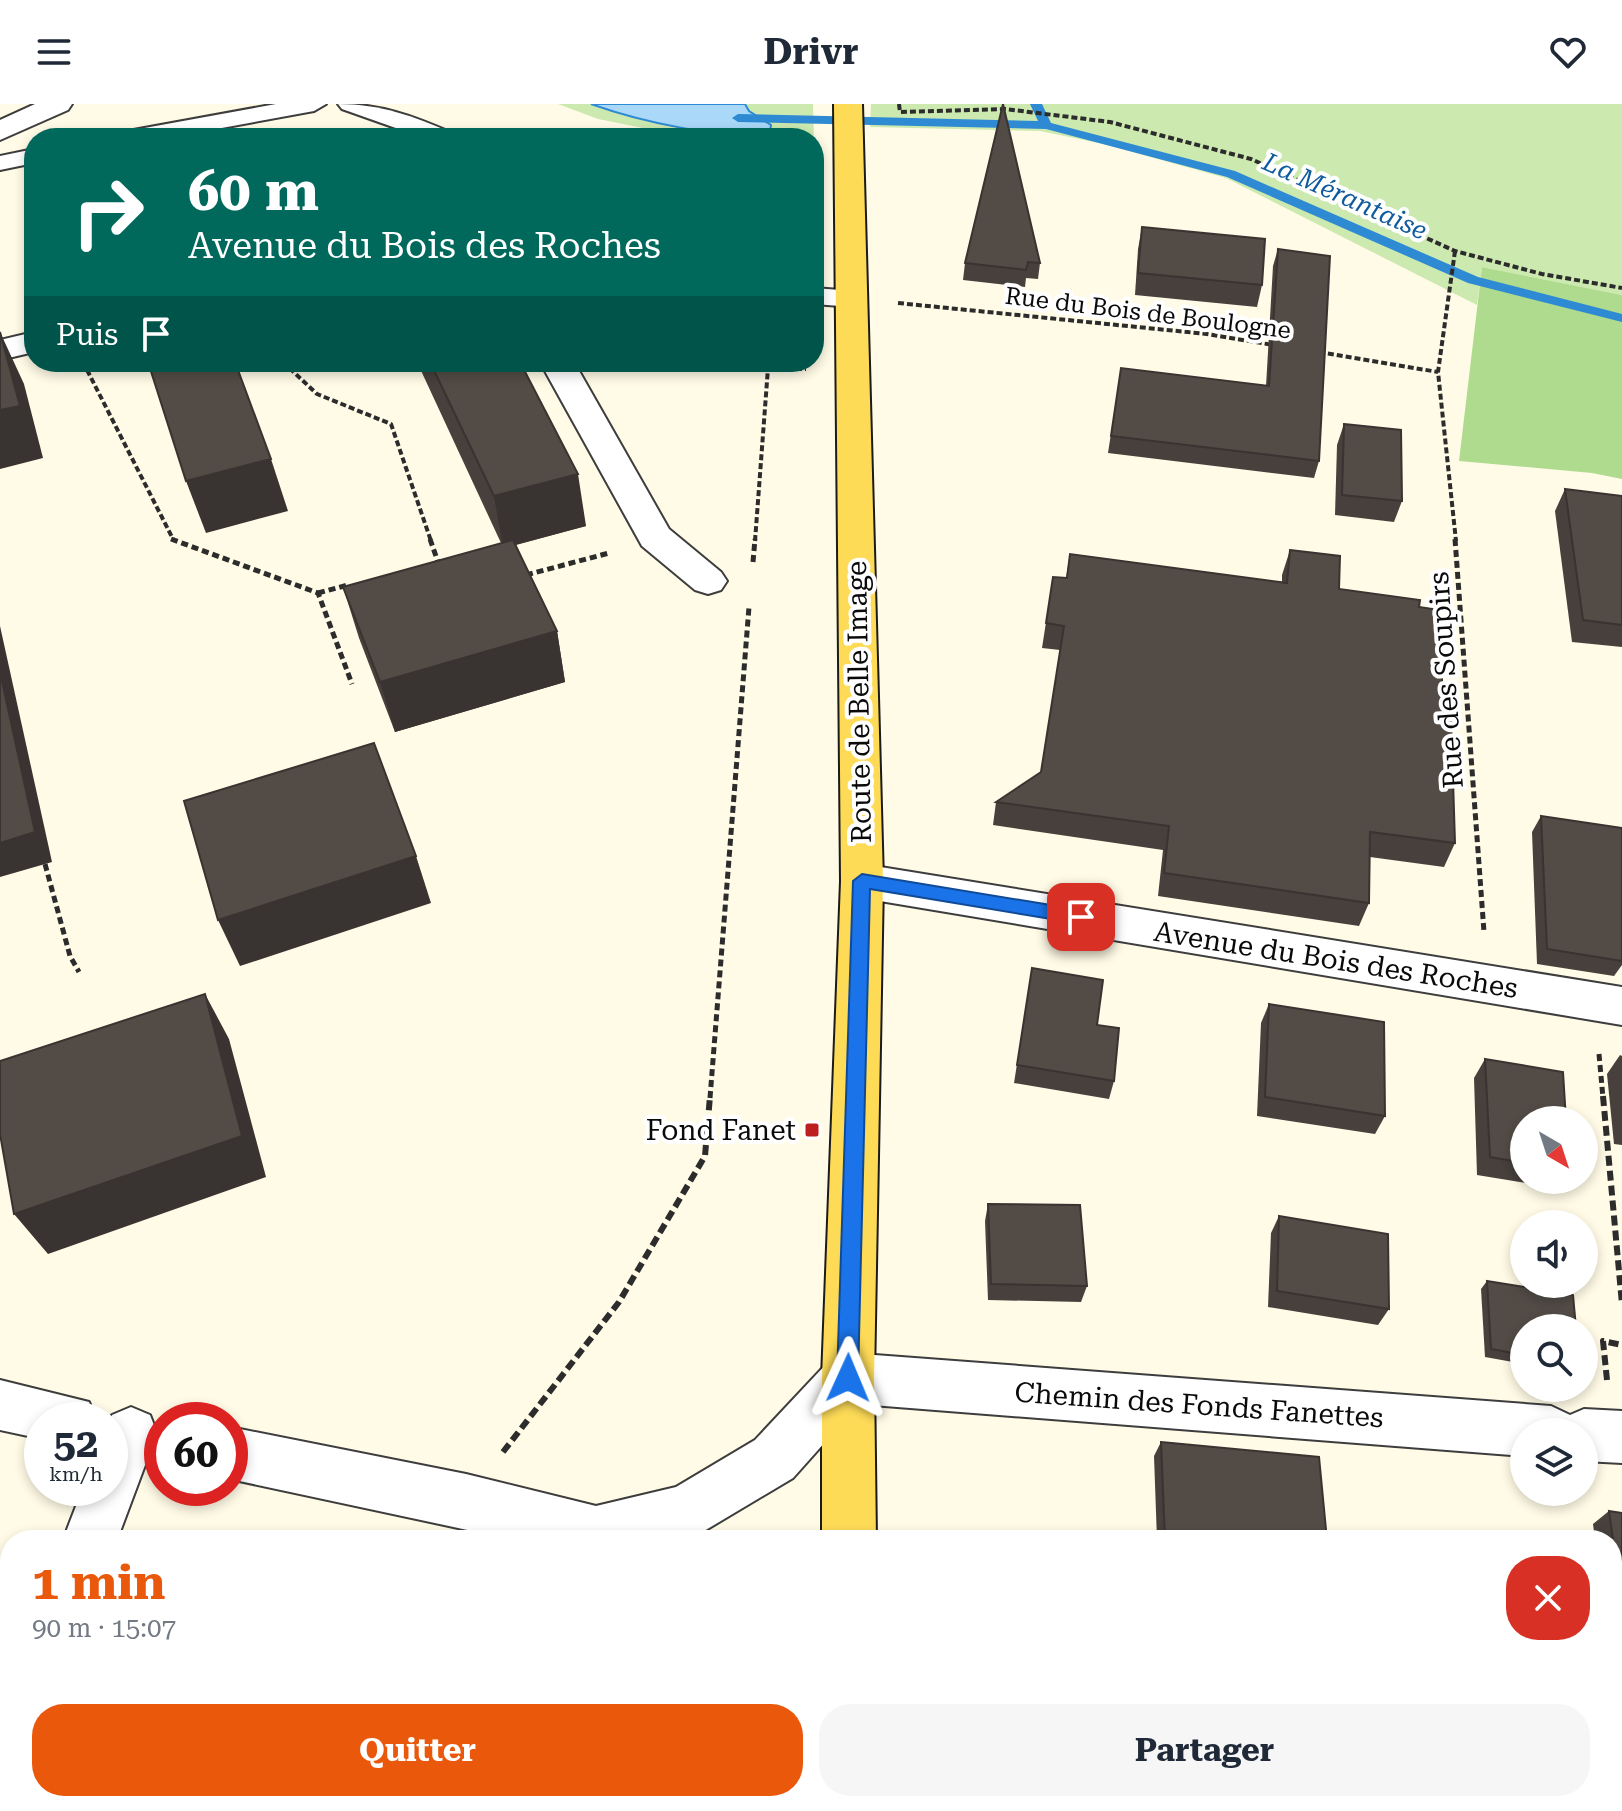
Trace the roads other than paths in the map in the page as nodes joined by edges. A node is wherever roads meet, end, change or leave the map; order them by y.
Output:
1 (58, 104) edge
2 (314, 104) edge
3 (350, 104) edge
4 (849, 116) edge
5 (183, 128) edge
6 (416, 128) edge
7 (0, 131) edge
8 (24, 158) edge
9 (0, 163) edge
10 (833, 297) edge
11 (24, 344) edge
12 (0, 350) edge
13 (563, 372) edge
14 (708, 581) dead end
15 (862, 881) junction
16 (1608, 1004) edge
17 (848, 1378) junction
18 (0, 1405) edge
19 (24, 1410) edge
20 (1510, 1429) edge
21 (1598, 1436) edge
22 (1622, 1437) edge
23 (248, 1457) edge
24 (103, 1506) edge
25 (94, 1530) edge
26 (586, 1530) edge
27 (630, 1530) edge
28 (849, 1530) edge

1 - 7 street
2 - 5 lane
3 - 6 lane
4 - 10 main road, Route de Belle Image
8 - 9 lane
10 - 15 main road, Route de Belle Image
11 - 12 street
13 - 14 street
15 - 16 street, Avenue du Bois des Roches
15 - 17 main road, Route de Belle Image
17 - 20 street, Chemin des Fonds Fanettes
17 - 27 street
17 - 28 main road, Route de Belle Image
18 - 19 street
21 - 22 street
23 - 26 street
24 - 25 street

